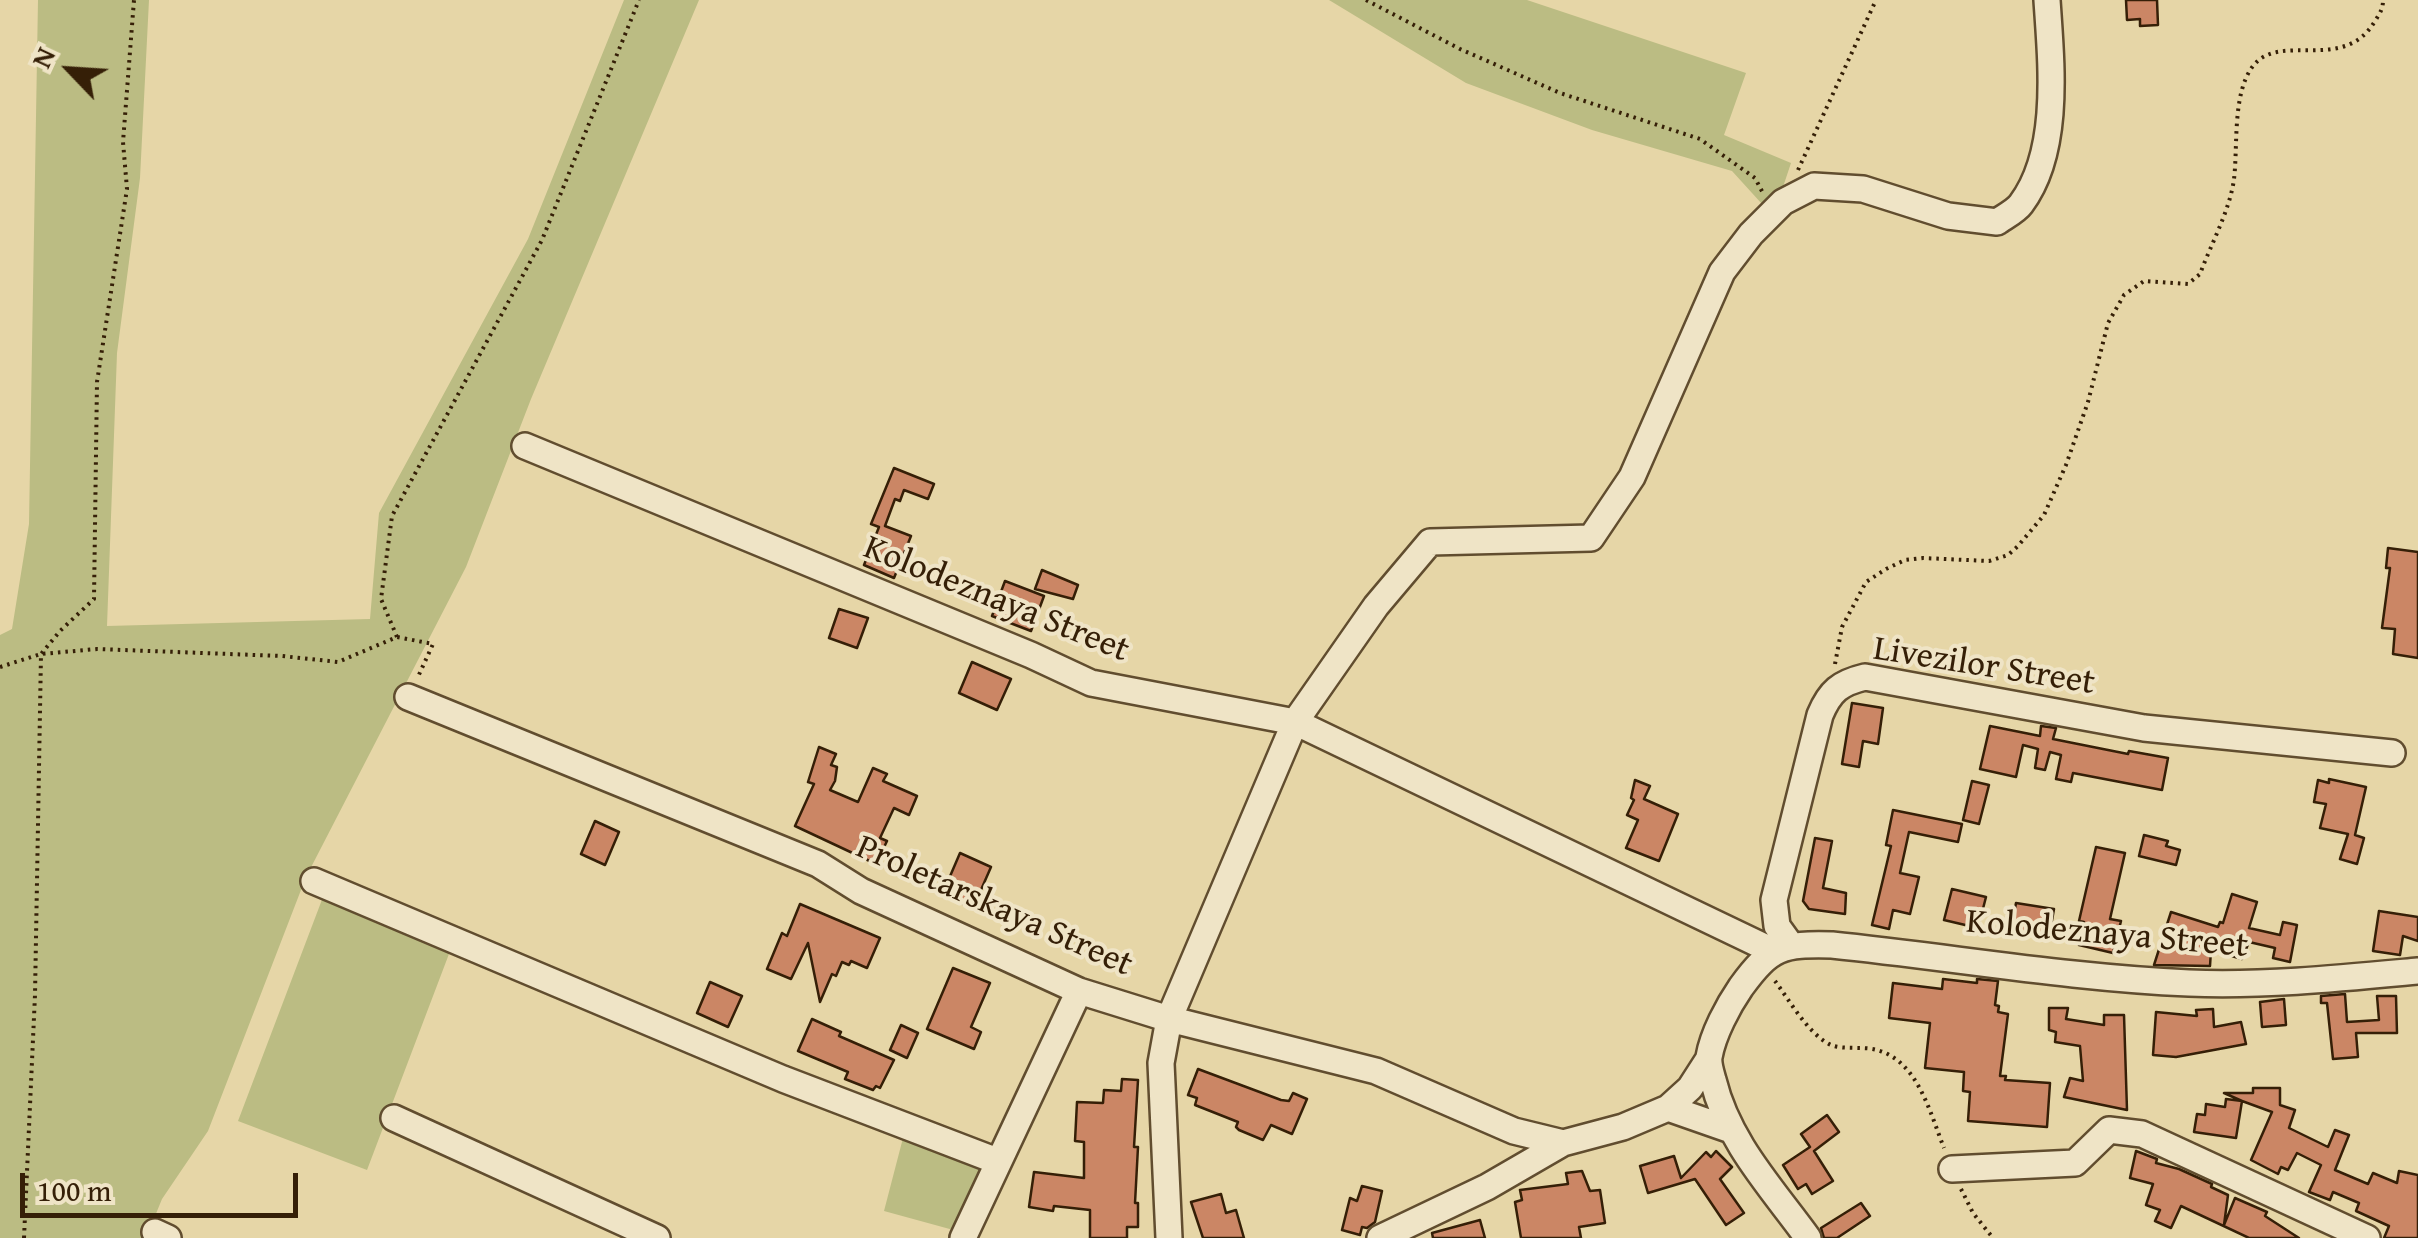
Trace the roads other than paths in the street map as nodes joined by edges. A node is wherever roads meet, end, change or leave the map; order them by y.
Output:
1 (2047, 0) edge
2 (525, 446) dead end
3 (408, 697) road end
4 (1295, 722) junction
5 (2392, 753) dead end
6 (314, 882) dead end
7 (1774, 952) junction
8 (2418, 971) edge
9 (1079, 991) junction
10 (1168, 1019) junction
11 (1708, 1060) junction
12 (1668, 1108) junction
13 (394, 1118) dead end
14 (1731, 1130) junction
15 (1563, 1143) junction
16 (997, 1161) junction
17 (1952, 1169) road end
18 (657, 1238) edge
19 (964, 1238) edge
20 (1169, 1238) edge
21 (1380, 1238) edge
22 (1808, 1238) edge
23 (2367, 1238) edge

1 - 4 street
2 - 4 street, Kolodeznaya Street
3 - 9 street, Proletarskaya Street
4 - 7 street, Kolodeznaya Street
4 - 10 street
5 - 7 street, Livezilor Street
6 - 16 street
7 - 8 street, Kolodeznaya Street
7 - 11 street, Proletarskaya Street
9 - 10 street, Proletarskaya Street
9 - 16 street
10 - 15 street, Proletarskaya Street
10 - 20 street
11 - 12 street, Proletarskaya Street
11 - 14 street
12 - 14 street
12 - 15 street, Proletarskaya Street
13 - 18 street
14 - 22 street
15 - 21 street, Proletarskaya Street
16 - 19 street
17 - 23 street

